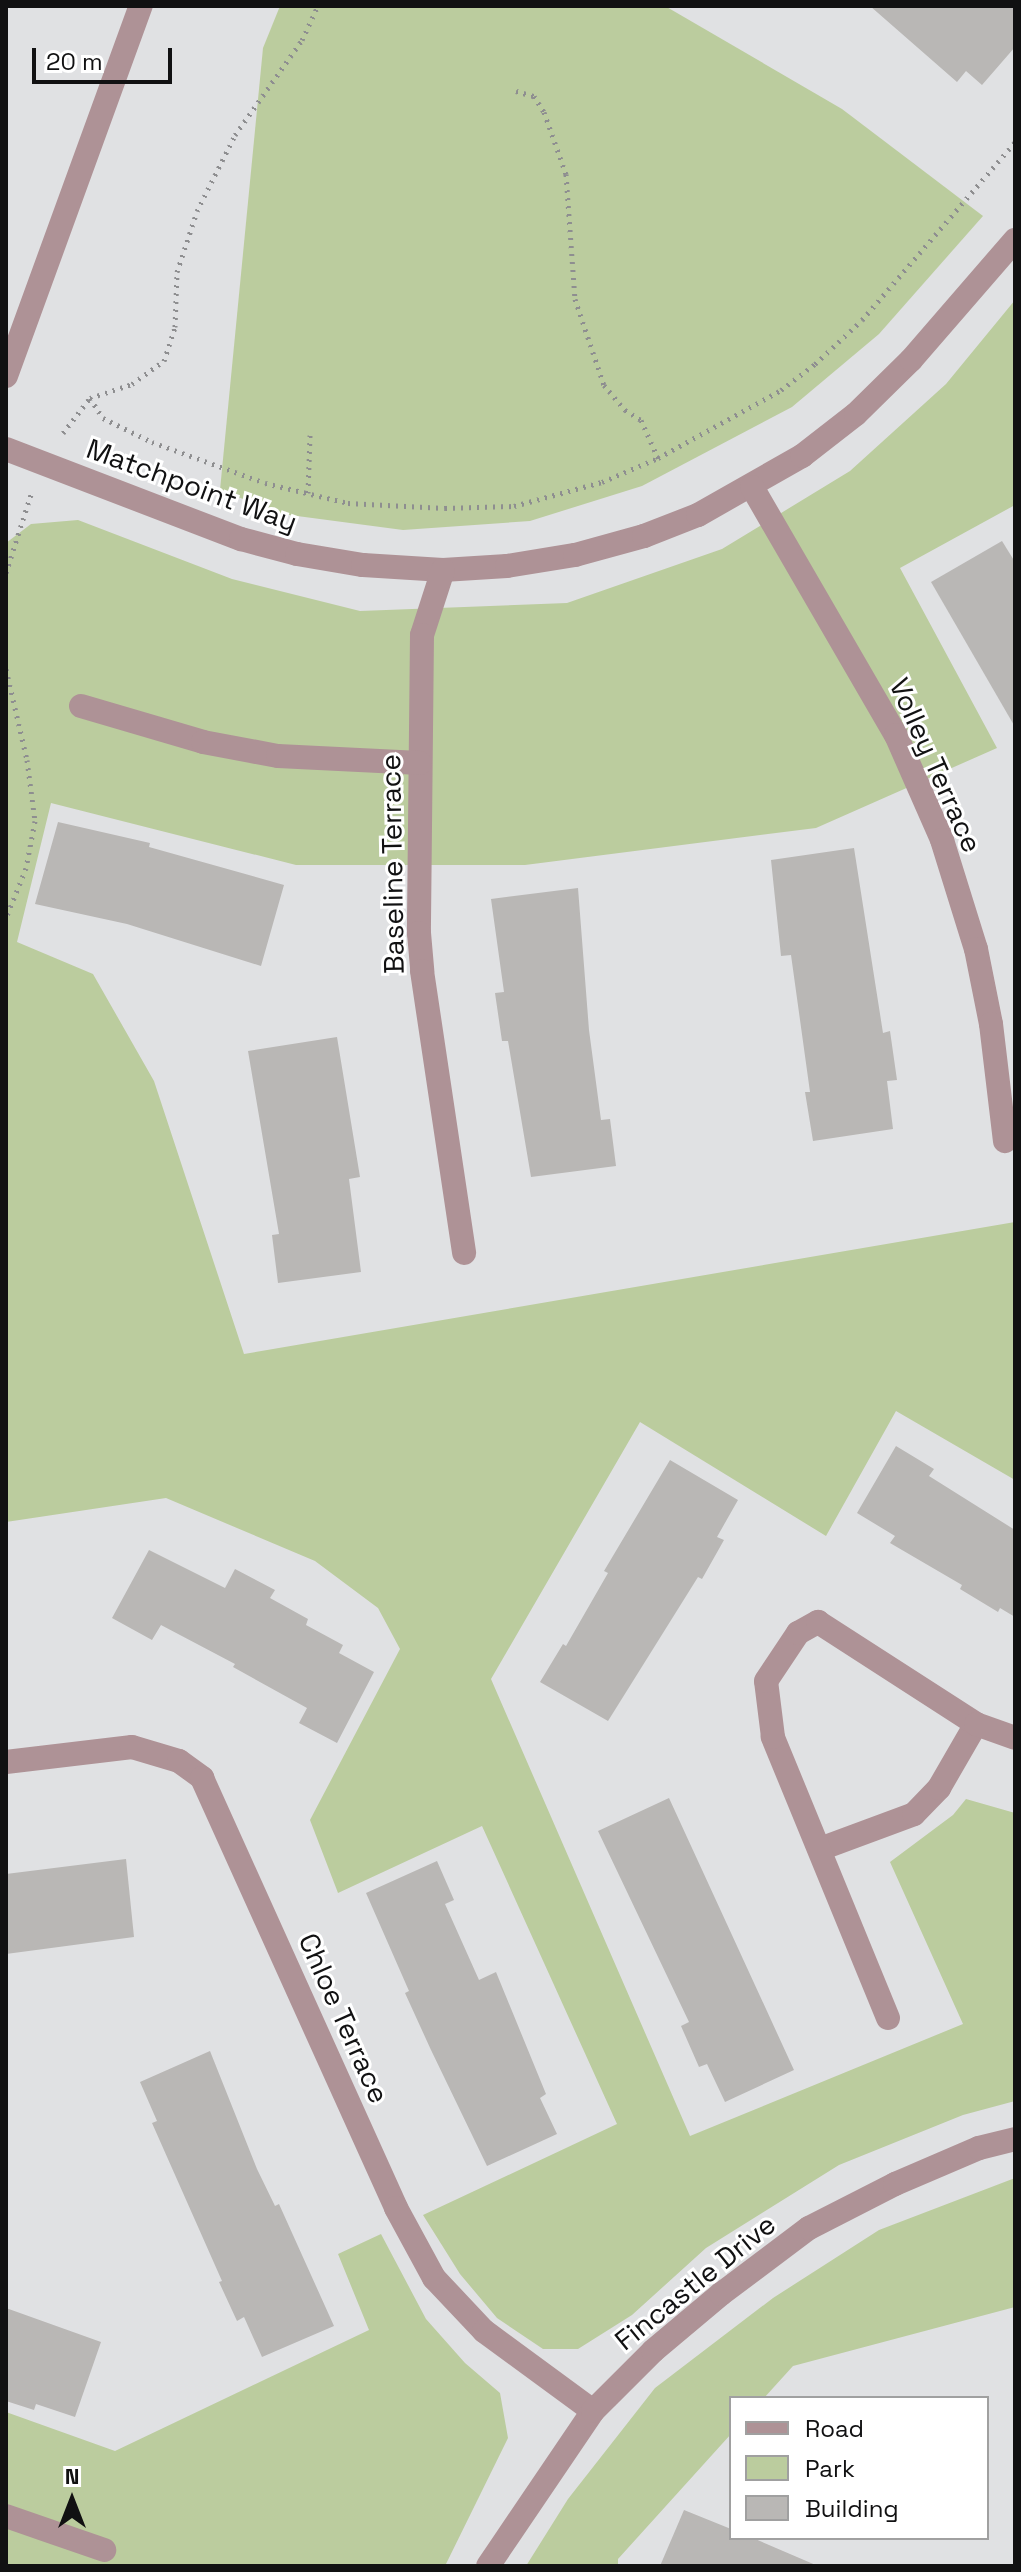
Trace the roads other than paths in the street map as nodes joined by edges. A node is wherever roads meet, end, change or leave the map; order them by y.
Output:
1 (141, 6) edge
2 (1015, 240) edge
3 (6, 376) edge
4 (6, 449) edge
5 (752, 487) junction
6 (443, 570) junction
7 (81, 706) dead end
8 (420, 763) junction
9 (1005, 1141) dead end
10 (464, 1253) dead end
11 (976, 1724) junction
12 (1015, 1738) edge
13 (6, 1762) edge
14 (820, 1849) junction
15 (888, 2018) dead end
16 (1015, 2139) edge
17 (593, 2411) junction
18 (6, 2516) edge
19 (104, 2550) dead end
20 (488, 2566) edge

1 - 3 street
2 - 5 street, Matchpoint Way
4 - 6 street, Matchpoint Way
5 - 6 street, Matchpoint Way
5 - 9 street, Volley Terrace
6 - 8 street, Baseline Terrace
7 - 8 street
8 - 10 street, Baseline Terrace
11 - 12 street
11 - 14 street
11 - 14 street
13 - 17 street, Chloe Terrace
14 - 15 street
16 - 17 street, Fincastle Drive
17 - 20 street, Fincastle Drive
18 - 19 street

